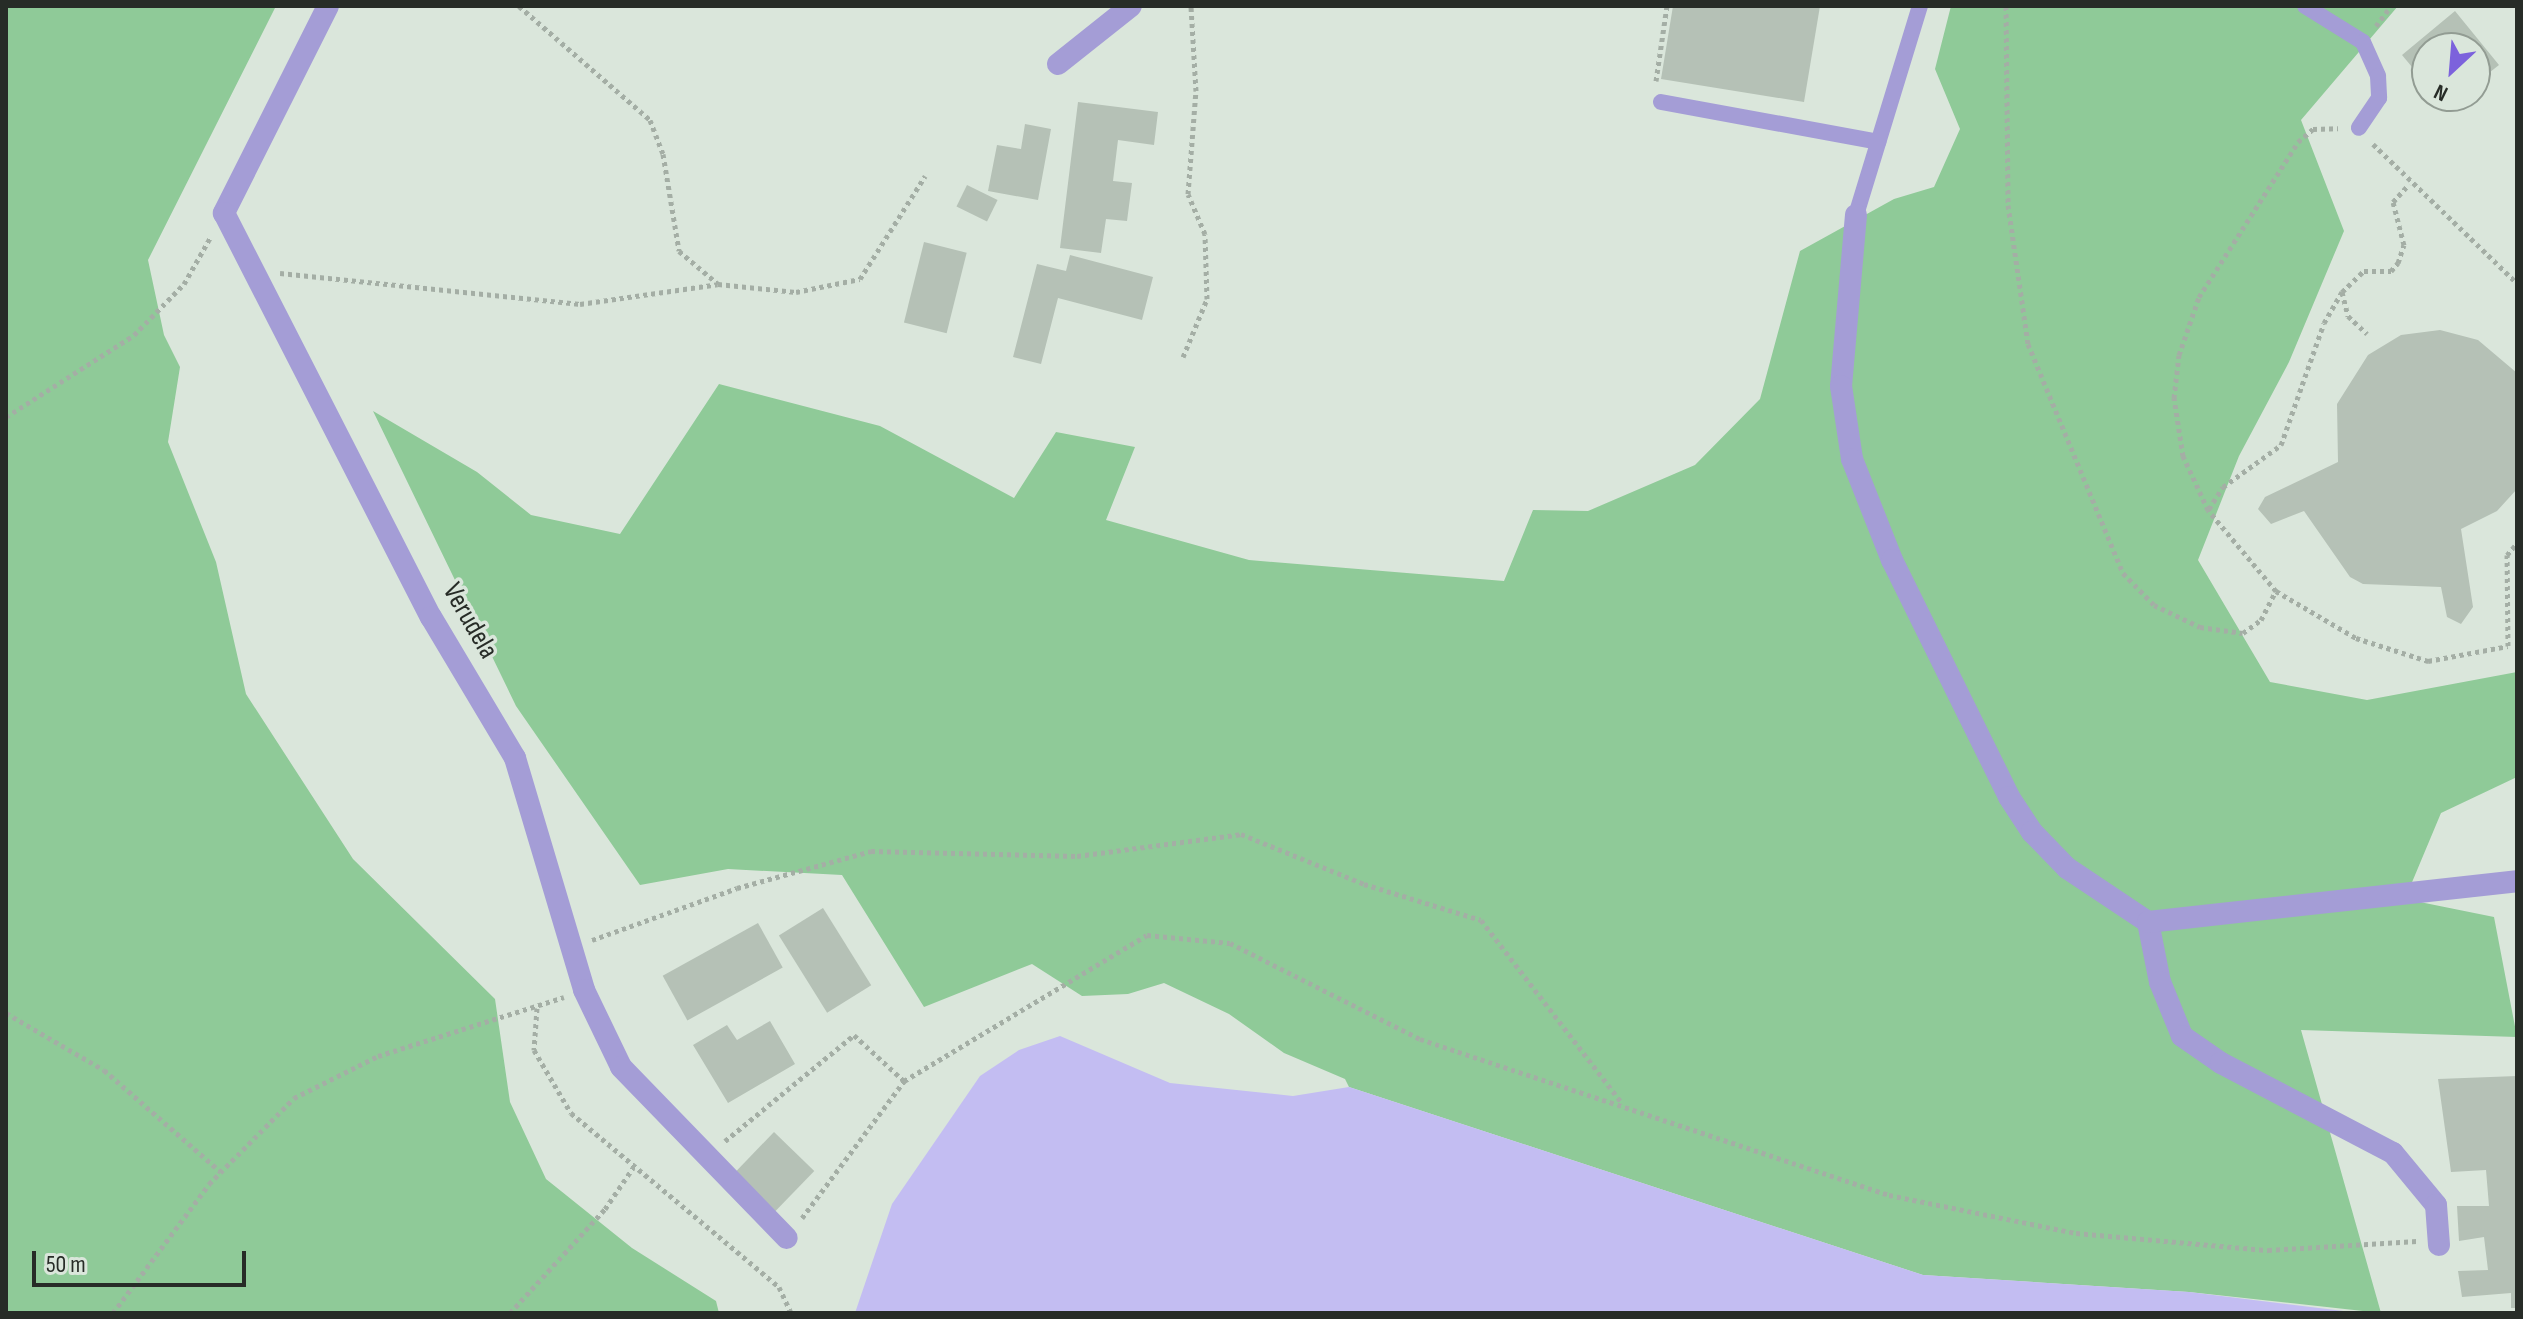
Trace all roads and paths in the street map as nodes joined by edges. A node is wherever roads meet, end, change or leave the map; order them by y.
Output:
1 (328, 6) edge
2 (519, 6) edge
3 (1131, 6) edge
4 (1191, 6) edge
5 (1667, 6) edge
6 (1920, 6) edge
7 (2006, 6) edge
8 (2305, 6) edge
9 (1058, 64) dead end
10 (1661, 102) joint
11 (2359, 128) junction
12 (1878, 142) junction
13 (925, 176) dead end
14 (2409, 184) junction
15 (224, 213) junction
16 (1856, 215) joint
17 (255, 270) junction
18 (2517, 283) edge
19 (718, 284) junction
20 (2342, 292) junction
21 (2367, 334) dead end
22 (1183, 357) dead end
23 (6, 417) edge
24 (2208, 510) junction
25 (2517, 543) edge
26 (2276, 591) junction
27 (2517, 881) edge
28 (2148, 922) junction
29 (572, 947) junction
30 (6, 1013) edge
31 (904, 1081) junction
32 (1621, 1102) junction
33 (704, 1159) junction
34 (633, 1168) junction
35 (221, 1172) junction
36 (787, 1238) joint
37 (2439, 1242) joint
38 (113, 1313) edge
39 (510, 1313) edge
40 (789, 1313) edge

1 - 15 street
2 - 19 path
3 - 9 street
4 - 22 path
5 - 10 path
6 - 12 lane
7 - 26 path
8 - 11 lane
10 - 12 lane
11 - 14 path
11 - 24 path
12 - 16 lane
13 - 19 path
14 - 18 path
14 - 20 path
15 - 17 street, Verudela
15 - 23 path
16 - 28 street
17 - 19 path
17 - 29 street, Verudela
20 - 21 path
20 - 24 path
24 - 26 path
25 - 26 path
27 - 28 street
28 - 37 street
29 - 32 path
29 - 33 street, Verudela
30 - 35 path
31 - 32 path
31 - 33 path
31 - 36 path
32 - 37 path
33 - 36 street, Verudela
34 - 35 path
34 - 39 path
34 - 40 path
35 - 38 path

